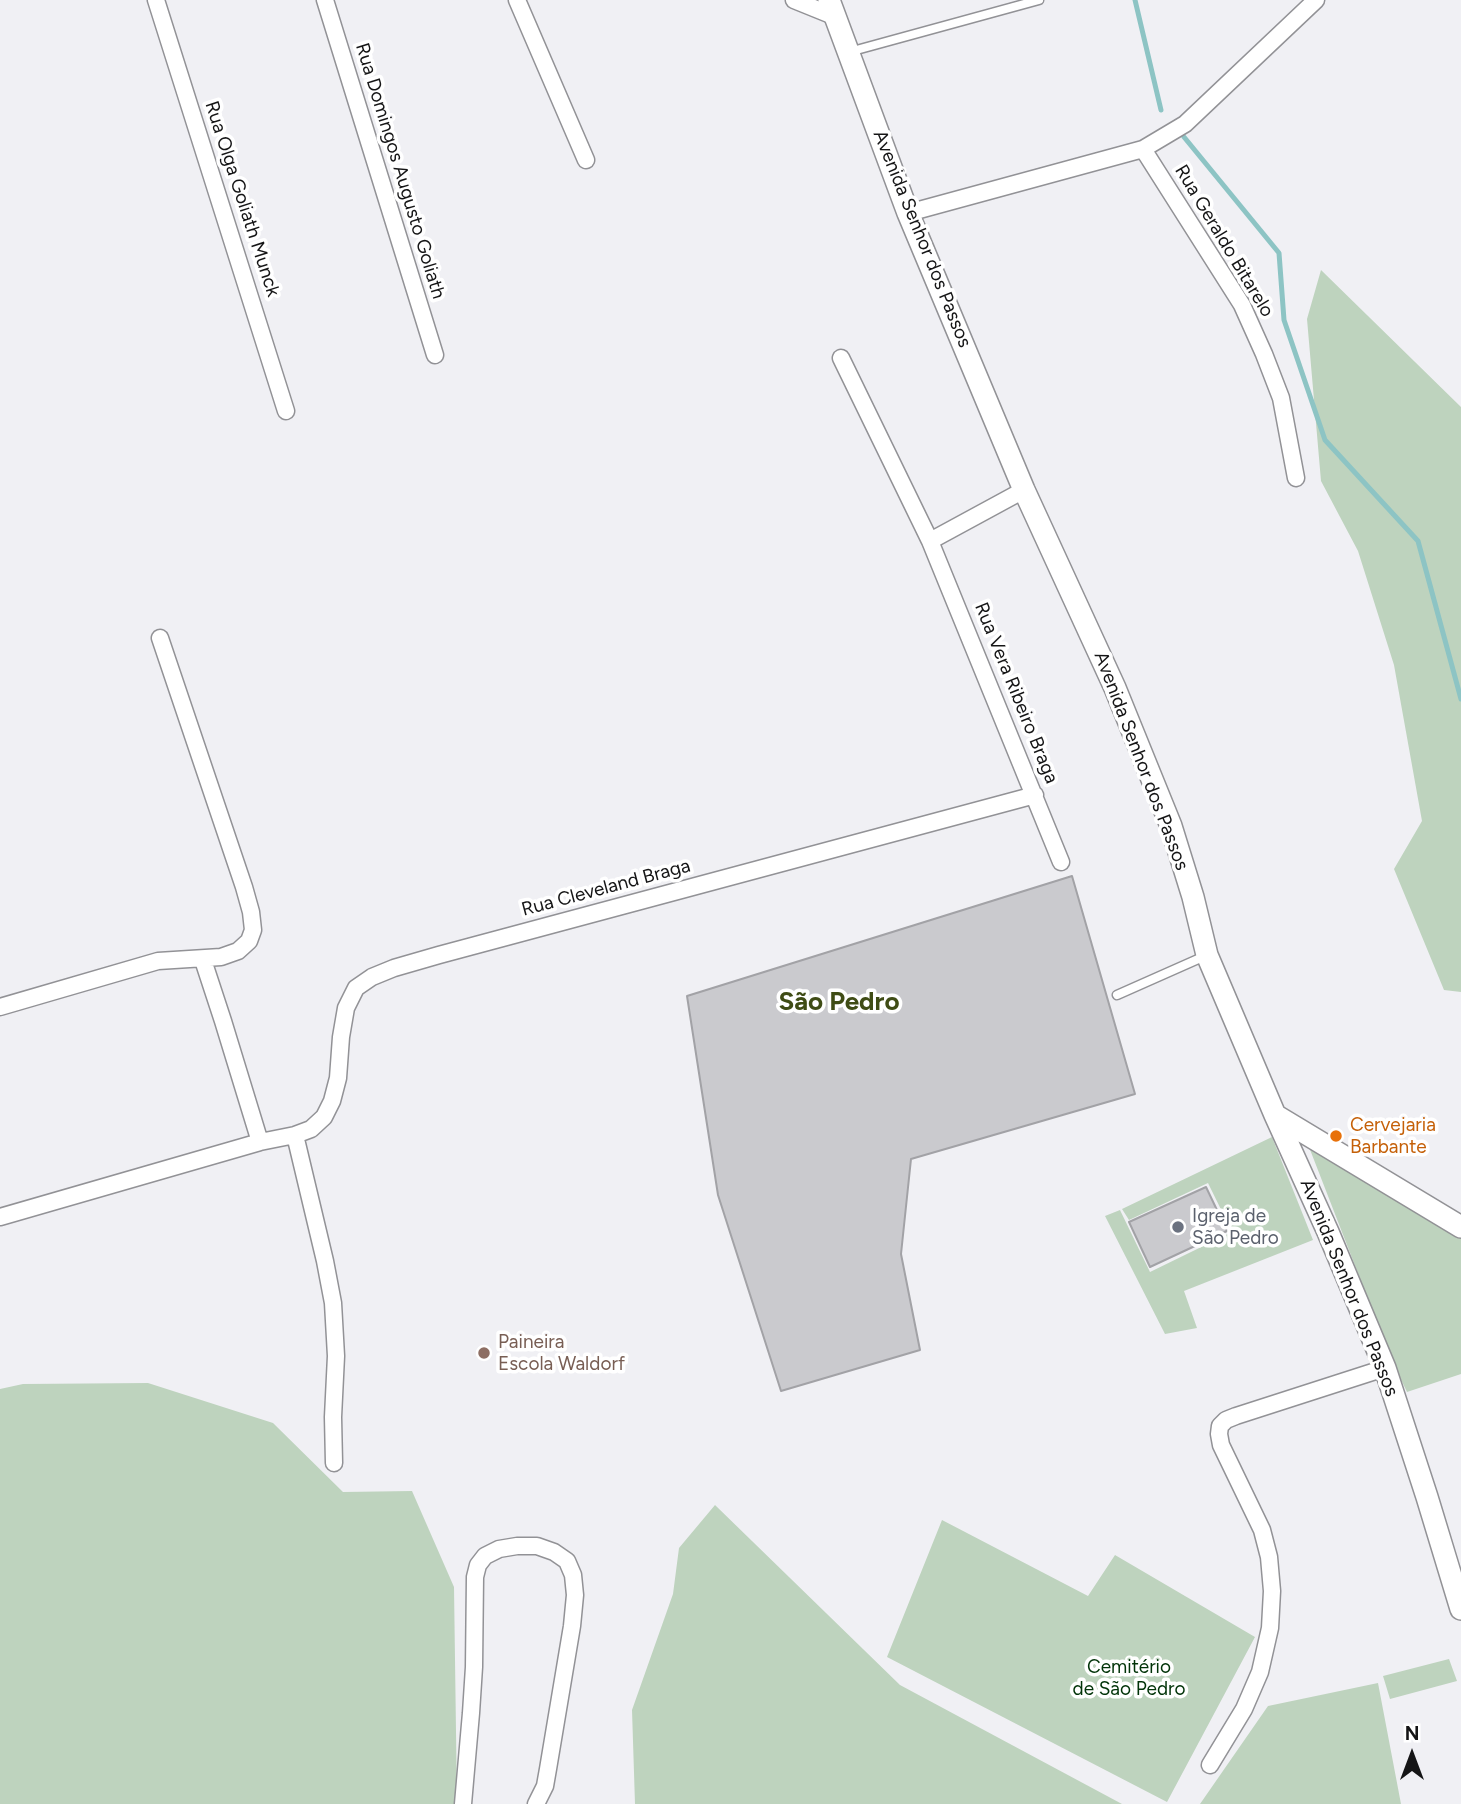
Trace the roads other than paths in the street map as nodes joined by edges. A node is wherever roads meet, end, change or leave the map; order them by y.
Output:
1 (156, 0) edge
2 (325, 0) edge
3 (517, 0) edge
4 (794, 0) edge
5 (1039, 0) edge
6 (1316, 0) edge
7 (833, 9) edge
8 (849, 52) junction
9 (1143, 149) junction
10 (586, 160) dead end
11 (908, 214) junction
12 (435, 355) dead end
13 (841, 358) dead end
14 (286, 411) dead end
15 (1296, 478) dead end
16 (1024, 490) junction
17 (930, 541) junction
18 (160, 638) dead end
19 (1035, 795) junction
20 (1061, 862) dead end
21 (1207, 955) junction
22 (202, 960) junction
23 (1117, 995) dead end
24 (0, 1007) edge
25 (1275, 1115) junction
26 (295, 1135) junction
27 (260, 1142) junction
28 (0, 1217) edge
29 (1461, 1227) edge
30 (1385, 1368) junction
31 (334, 1463) dead end
32 (1454, 1560) edge
33 (1461, 1609) edge
34 (1210, 1765) dead end
35 (463, 1804) edge
36 (536, 1804) edge

1 - 14 street, Rua Olga Goliath Munck
2 - 12 street, Rua Domingos Augusto Goliath
3 - 10 street
4 - 7 street
5 - 8 lane
6 - 9 street
7 - 8 street, Avenida Senhor dos Passos
8 - 11 street, Avenida Senhor dos Passos
9 - 11 street
9 - 15 street, Rua Geraldo Bitarelo
11 - 16 street, Avenida Senhor dos Passos
13 - 17 street, Rua Vera Ribeiro Braga
16 - 17 street
16 - 21 street, Avenida Senhor dos Passos
17 - 19 street, Rua Vera Ribeiro Braga
18 - 22 street
19 - 20 street, Rua Vera Ribeiro Braga
19 - 26 street, Rua Cleveland Braga
21 - 23 lane
21 - 25 street, Avenida Senhor dos Passos
22 - 24 street
22 - 27 street
25 - 29 street
25 - 30 street, Avenida Senhor dos Passos
26 - 27 street
26 - 31 street
27 - 28 street
30 - 32 street, Avenida Senhor dos Passos
30 - 34 street
32 - 33 street, Avenida Senhor dos Passos
35 - 36 street

